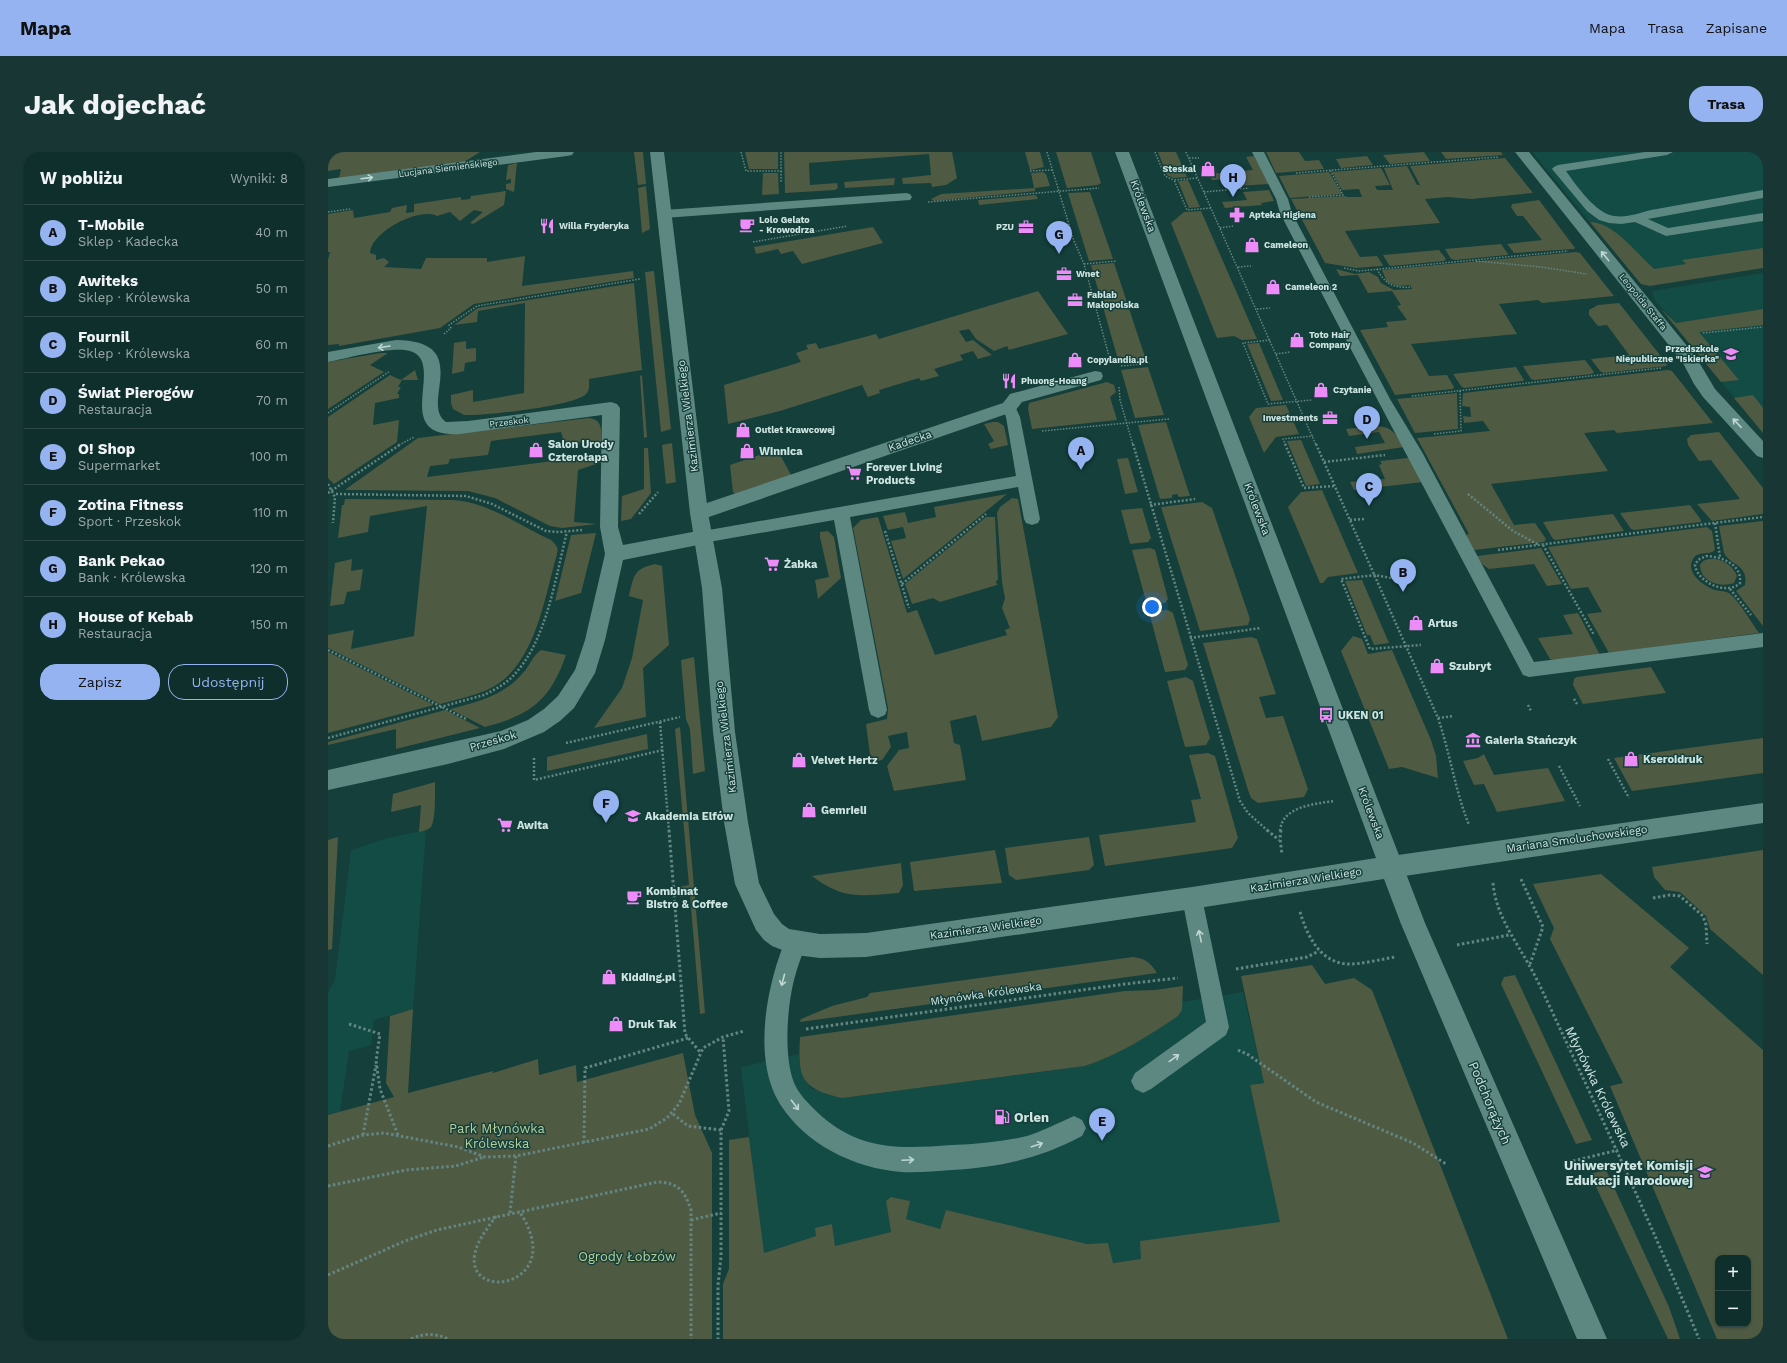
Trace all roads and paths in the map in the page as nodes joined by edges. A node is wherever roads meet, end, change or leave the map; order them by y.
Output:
1 (567, 152) edge
2 (657, 152) edge
3 (742, 152) edge
4 (781, 152) edge
5 (1047, 152) edge
6 (1122, 152) edge
7 (1154, 152) edge
8 (1186, 152) edge
9 (1258, 152) edge
10 (1522, 152) edge
11 (1667, 152) edge
12 (535, 154) edge
13 (1500, 156) dead end
14 (1189, 158) junction
15 (1199, 158) dead end
16 (1052, 170) junction
17 (1330, 170) junction
18 (1030, 172) dead end
19 (1197, 178) junction
20 (1174, 180) junction
21 (328, 183) edge
22 (1276, 187) junction
23 (1099, 188) dead end
24 (1059, 191) junction
25 (1204, 192) junction
26 (1763, 194) edge
27 (906, 197) dead end
28 (927, 203) dead end
29 (1211, 208) junction
30 (350, 209) dead end
31 (328, 212) edge
32 (664, 214) junction
33 (1603, 217) junction
34 (1763, 217) edge
35 (1638, 219) junction
36 (1577, 220) junction
37 (1233, 226) dead end
38 (1220, 228) junction
39 (1574, 251) dead end
40 (1470, 260) junction
41 (1117, 261) dead end
42 (1084, 264) junction
43 (1251, 266) dead end
44 (1238, 267) junction
45 (1377, 269) junction
46 (1359, 271) dead end
47 (1587, 274) dead end
48 (640, 280) dead end
49 (1410, 287) dead end
50 (1270, 308) dead end
51 (1257, 309) junction
52 (1763, 327) edge
53 (444, 334) dead end
54 (1708, 339) dead end
55 (1270, 340) junction
56 (1290, 352) dead end
57 (1276, 354) junction
58 (328, 357) edge
59 (1110, 360) dead end
60 (1150, 363) dead end
61 (1120, 366) dead end
62 (1666, 368) dead end
63 (391, 370) dead end
64 (1095, 376) dead end
65 (1118, 384) dead end
66 (1460, 390) junction
67 (1383, 399) junction
68 (1312, 400) dead end
69 (1297, 401) junction
70 (1009, 407) junction
71 (328, 413) edge
72 (1169, 418) dead end
73 (1127, 422) junction
74 (438, 425) junction
75 (1062, 429) dead end
76 (1313, 436) junction
77 (1406, 437) junction
78 (1414, 452) junction
79 (1763, 452) edge
80 (1324, 462) junction
81 (1422, 467) junction
82 (1024, 480) junction
83 (328, 484) edge
84 (1334, 486) junction
85 (334, 489) junction
86 (658, 492) dead end
87 (328, 493) edge
88 (336, 494) junction
89 (1195, 499) dead end
90 (1150, 505) junction
91 (878, 507) junction
92 (699, 513) junction
93 (841, 514) junction
94 (636, 517) dead end
95 (1763, 517) edge
96 (1032, 519) dead end
97 (1364, 519) dead end
98 (1350, 520) junction
99 (333, 522) dead end
100 (1715, 524) junction
101 (589, 529) dead end
102 (567, 532) junction
103 (703, 537) junction
104 (1543, 544) junction
105 (1539, 545) junction
106 (615, 554) junction
107 (1468, 554) junction
108 (1720, 557) junction
109 (1374, 575) junction
110 (1391, 578) dead end
111 (902, 584) junction
112 (1730, 589) junction
113 (909, 608) dead end
114 (1754, 619) dead end
115 (1261, 628) dead end
116 (1190, 638) junction
117 (1763, 640) edge
118 (1406, 645) junction
119 (1421, 646) dead end
120 (328, 650) edge
121 (1608, 660) junction
122 (1574, 699) dead end
123 (1577, 704) dead end
124 (1528, 705) dead end
125 (444, 707) junction
126 (878, 710) dead end
127 (1531, 711) dead end
128 (1453, 716) dead end
129 (680, 717) dead end
130 (1438, 718) junction
131 (470, 721) dead end
132 (660, 722) junction
133 (328, 738) edge
134 (564, 743) dead end
135 (663, 750) junction
136 (534, 758) dead end
137 (1608, 760) dead end
138 (1559, 766) dead end
139 (328, 780) edge
140 (1629, 798) dead end
141 (1329, 802) dead end
142 (1580, 806) dead end
143 (1763, 813) edge
144 (1470, 829) dead end
145 (1279, 840) junction
146 (1282, 855) dead end
147 (1391, 867) junction
148 (1519, 876) dead end
149 (1493, 881) dead end
150 (1192, 898) junction
151 (1653, 898) dead end
152 (1300, 910) dead end
153 (1509, 935) junction
154 (795, 943) junction
155 (1462, 944) dead end
156 (1706, 944) dead end
157 (1319, 951) junction
158 (1388, 958) dead end
159 (1530, 965) junction
160 (1235, 969) dead end
161 (1183, 978) dead end
162 (349, 1024) dead end
163 (801, 1029) dead end
164 (736, 1032) dead end
165 (1207, 1035) junction
166 (723, 1037) junction
167 (688, 1038) junction
168 (700, 1052) junction
169 (376, 1062) junction
170 (1143, 1081) dead end
171 (672, 1114) junction
172 (1074, 1128) dead end
173 (721, 1130) junction
174 (363, 1135) junction
175 (398, 1135) junction
176 (584, 1143) junction
177 (328, 1146) edge
178 (1618, 1150) junction
179 (516, 1156) junction
180 (485, 1157) junction
181 (1573, 1161) dead end
182 (1446, 1164) dead end
183 (328, 1186) edge
184 (519, 1211) junction
185 (510, 1213) junction
186 (721, 1213) junction
187 (496, 1216) junction
188 (691, 1220) junction
189 (328, 1275) edge
190 (411, 1339) edge
191 (448, 1339) edge
192 (691, 1339) edge
193 (718, 1339) edge
194 (1592, 1339) edge
195 (1700, 1339) edge

1 - 12 street, Lucjana Siemieńskiego
2 - 32 street, Kazimierza Wielkiego
3 - 4 path
5 - 16 path
6 - 147 street, Królewska
7 - 20 path
8 - 14 path
9 - 22 lane
10 - 36 street, Leopolda Staffa
11 - 33 lane
21 -> 12 street, Lucjana Siemieńskiego
13 - 17 path
14 - 15 path
14 - 19 path
16 - 18 path
16 - 24 path
17 - 22 path
17 - 22 path
19 - 20 path
19 - 25 path
20 - 29 path
22 - 25 path
22 - 67 lane
23 - 24 path
24 - 28 path
24 - 42 path
25 - 29 path
26 - 35 lane
27 - 32 lane
29 - 38 path
30 - 31 path
32 - 92 street, Kazimierza Wielkiego
33 - 35 lane
33 - 36 lane
34 - 35 lane
79 -> 36 street, Leopolda Staffa
37 - 38 path
38 - 44 path
39 - 40 path
40 - 45 path
40 - 47 path
41 - 42 path
42 - 59 path
43 - 44 path
44 - 51 path
45 - 46 path
45 - 49 path
48 - 53 path
50 - 51 path
51 - 55 path
52 - 54 path
55 - 57 path
55 - 69 path
56 - 57 path
57 - 69 path
74 -> 58 street
60 - 61 path
62 - 66 path
63 - 71 path
64 - 70 street, Kadecka
65 - 73 path
66 - 67 path
66 - 77 path
67 - 77 lane
68 - 69 path
69 - 76 path
70 - 82 lane
70 - 92 street, Kadecka
72 - 73 path
73 - 75 path
73 - 90 path
74 - 85 path
74 - 106 street, Przeskok
76 - 80 path
76 - 84 path
77 - 78 lane
78 - 80 path
78 - 81 lane
80 - 84 path
81 - 105 path
81 - 107 lane
82 - 91 lane
82 - 96 lane
82 - 111 path
83 - 85 path
84 - 98 path
85 - 87 path
85 - 88 path
86 - 94 path
88 - 99 path
88 - 102 path
89 - 90 path
90 - 116 path
91 - 93 lane
91 - 111 path
92 - 103 street, Kazimierza Wielkiego
93 - 103 lane
93 - 126 lane
95 - 100 path
97 - 98 path
98 - 109 path
100 - 104 path
100 - 108 path
101 - 102 path
102 - 125 path
103 - 106 street
103 - 154 street, Kazimierza Wielkiego
104 - 105 path
104 - 121 path
105 - 107 path
106 - 139 street, Przeskok
107 - 121 lane
108 - 112 path
108 - 112 path
109 - 110 path
109 - 118 path
109 - 118 path
111 - 113 path
112 - 114 path
115 - 116 path
116 - 145 path
117 - 121 lane
118 - 119 path
118 - 130 path
120 - 125 path
122 - 123 path
124 - 127 path
125 - 131 path
125 - 133 path
128 - 130 path
129 - 132 path
130 - 144 path
132 - 134 path
132 - 135 path
135 - 136 path
135 - 167 path
137 - 140 path
138 - 142 path
141 - 145 path
143 - 147 street, Mariana Smoluchowskiego
145 - 146 path
147 - 150 street, Kazimierza Wielkiego
147 - 194 street, Podchorążych
148 - 159 path
149 - 153 path, Młynówka Królewska
150 - 154 street, Kazimierza Wielkiego
165 -> 150 lane
151 - 156 path
152 - 157 path
153 - 155 path
153 - 159 path, Młynówka Królewska
154 -> 172 lane
157 - 158 path
157 - 160 path
159 - 178 path, Młynówka Królewska
161 - 163 path, Młynówka Królewska
162 - 169 path
164 - 166 path
170 -> 165 lane
165 - 182 path
166 - 168 path
166 - 173 path
167 - 168 path
167 - 176 path
168 - 171 path
169 - 174 path
169 - 175 path
171 - 173 path
171 - 176 path
173 - 186 path
174 - 175 path
174 - 177 path
175 - 180 path
176 - 179 path
178 - 181 path
178 - 195 path, Młynówka Królewska
179 - 180 path
179 - 185 path
180 - 183 path
184 - 185 path
184 - 187 path
184 - 188 path
185 - 187 path
186 - 188 path
186 - 193 path
187 - 189 path
188 - 192 path
190 - 191 path

